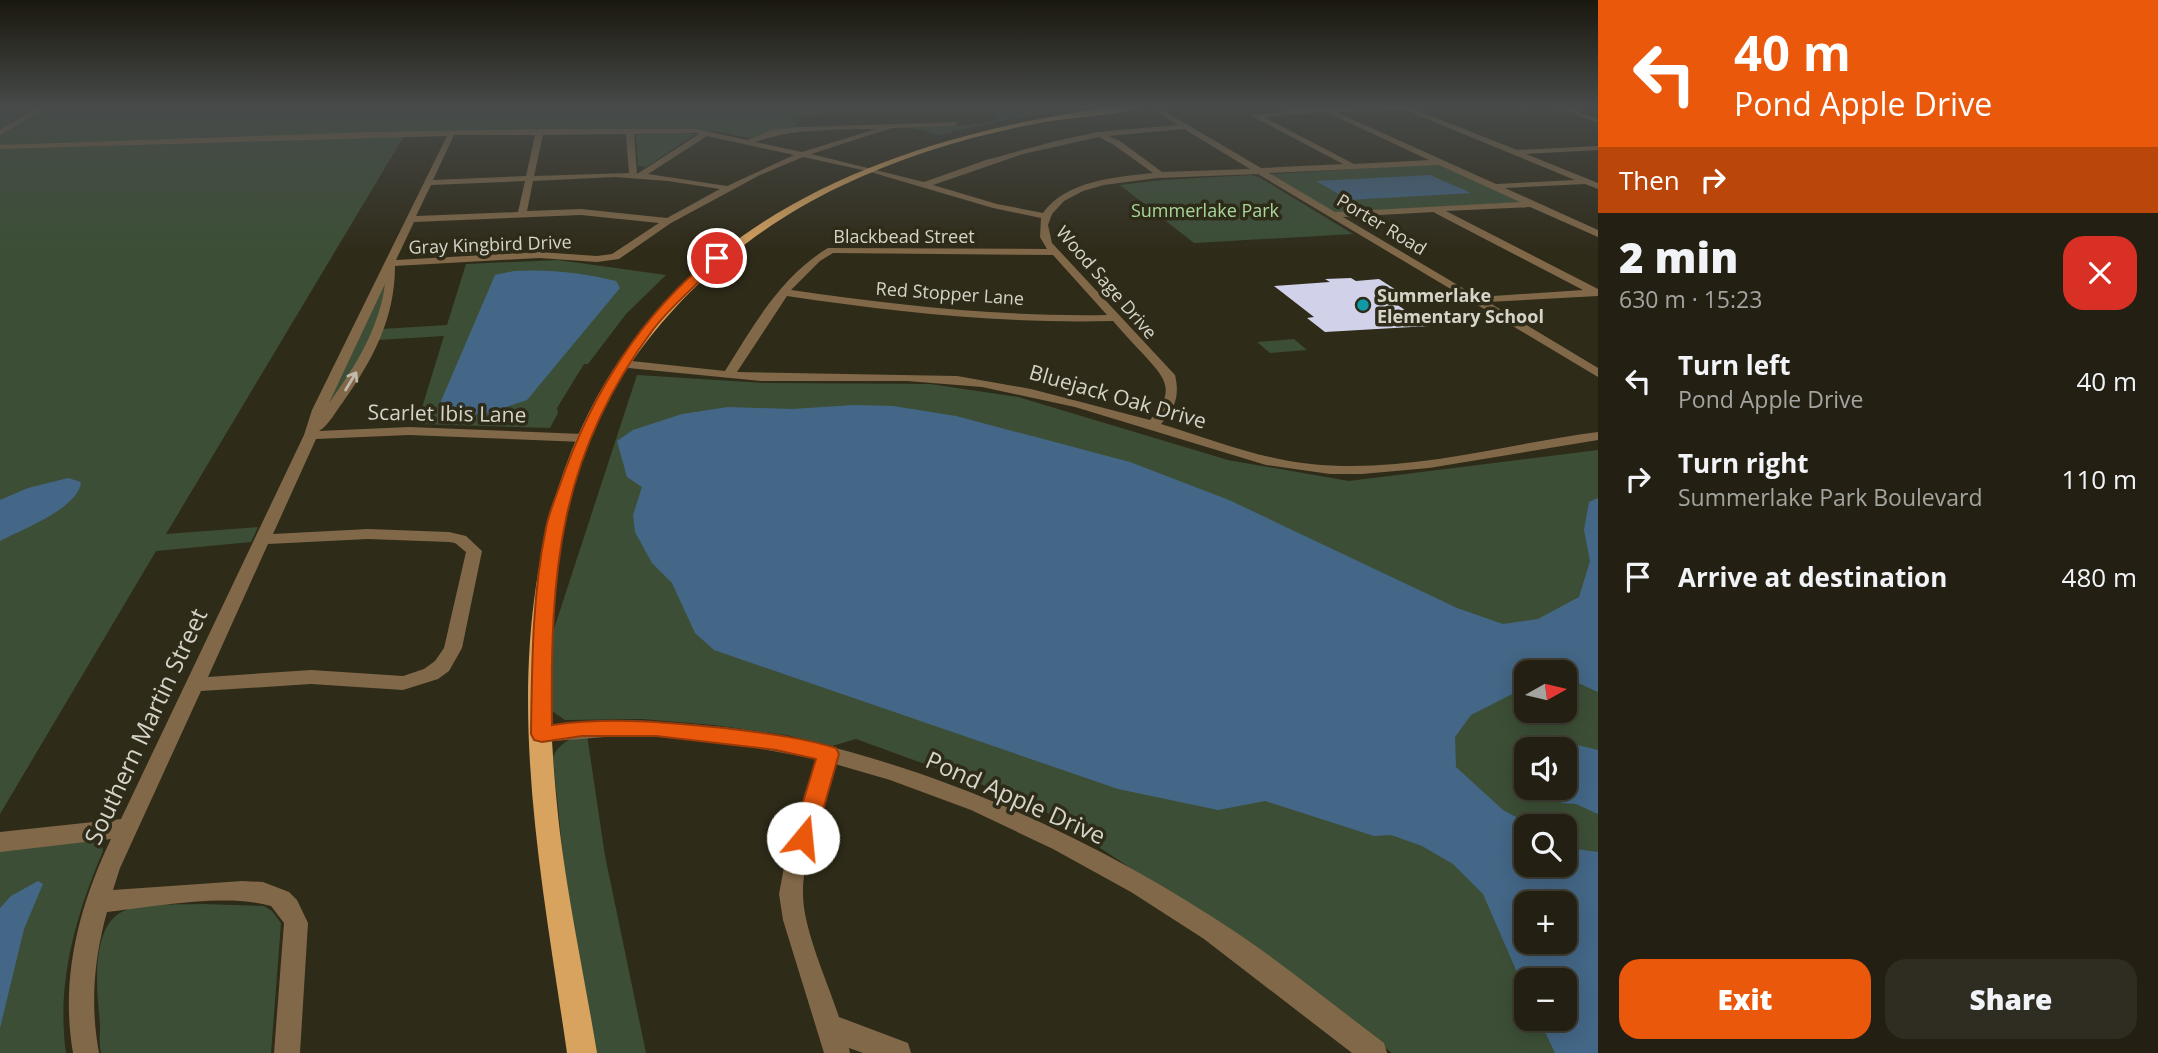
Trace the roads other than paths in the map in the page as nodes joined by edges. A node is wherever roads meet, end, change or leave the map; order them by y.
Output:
1 (442, 154) edge
2 (535, 154) edge
3 (634, 154) edge
4 (672, 154) edge
5 (803, 154) joint
6 (909, 154) edge
7 (1012, 154) edge
8 (1132, 154) edge
9 (1231, 154) edge
10 (1329, 154) edge
11 (1423, 154) edge
12 (1518, 154) edge
13 (1441, 162) junction
14 (1353, 167) junction
15 (869, 169) junction
16 (1260, 171) junction
17 (637, 176) junction
18 (1163, 176) junction
19 (530, 178) junction
20 (1586, 181) junction
21 (1598, 181) edge
22 (428, 183) junction
23 (925, 185) junction
24 (1494, 186) junction
25 (1598, 186) edge
26 (727, 188) junction
27 (1532, 204) junction
28 (1437, 210) junction
29 (522, 214) junction
30 (1332, 215) junction
31 (1045, 216) junction
32 (410, 219) junction
33 (668, 221) junction
34 (1598, 233) edge
35 (1055, 252) junction
36 (390, 263) junction
37 (784, 292) junction
38 (1597, 292) edge
39 (1476, 300) junction
40 (1115, 318) junction
41 (622, 364) junction
42 (1598, 373) edge
43 (729, 374) junction
44 (1152, 426) junction
45 (311, 435) junction
46 (1598, 436) edge
47 (583, 438) junction
48 (261, 540) junction
49 (193, 685) junction
50 (542, 734) junction
51 (828, 754) junction
52 (126, 828) junction
53 (0, 842) edge
54 (97, 902) junction
55 (829, 1027) junction
56 (86, 1053) edge
57 (287, 1053) edge
58 (582, 1053) edge
59 (838, 1053) edge
60 (898, 1053) edge
61 (1374, 1053) edge

1 - 22 street, Southern Martin Street
2 - 19 street
3 - 17 street
4 - 17 street
5 - 15 street
5 - 26 street, Gray Kingbird Drive
6 - 15 main road
7 - 23 street
8 - 18 street
9 - 16 street, Porter Road
10 - 14 street
11 - 13 street
12 - 20 street
13 - 14 street, Wood Sage Drive
13 - 24 street
14 - 16 street, Wood Sage Drive
15 - 23 street
15 - 41 main road
16 - 18 street, Wood Sage Drive
16 - 30 street, Porter Road
17 - 19 street
17 - 26 street
18 - 31 street, Wood Sage Drive
19 - 22 street
19 - 29 street
20 - 21 street
20 - 24 street
20 - 25 street
22 - 32 street, Southern Martin Street
23 - 31 street
24 - 27 street
26 - 33 street, Gray Kingbird Drive
27 - 28 street
27 - 34 street
28 - 30 street
28 - 38 street
29 - 32 street
29 - 33 street
30 - 39 street, Porter Road
31 - 35 street, Wood Sage Drive
32 - 36 street, Southern Martin Street
33 - 36 street, Gray Kingbird Drive
35 - 37 street, Blackbead Street
35 - 40 street, Wood Sage Drive
36 - 45 street, Southern Martin Street
45 -> 36 street, Southern Martin Street
37 - 40 street, Red Stopper Lane
37 - 43 street, Blackbead Street
38 - 39 street
39 - 42 street, Porter Road
40 - 44 street, Wood Sage Drive
41 - 43 street, Bluejack Oak Drive
41 - 47 main road
43 - 44 street, Bluejack Oak Drive
44 - 46 street, Bluejack Oak Drive
45 - 47 street, Scarlet Ibis Lane
45 - 48 street, Southern Martin Street
47 - 50 main road
48 - 49 street, Southern Martin Street
48 - 49 street
49 - 52 street, Southern Martin Street
50 - 51 street, Pond Apple Drive
50 - 58 main road
51 - 55 street
51 - 61 street, Pond Apple Drive
52 - 53 street
52 - 54 street, Southern Martin Street
54 - 56 street, Southern Martin Street
54 - 57 street
55 - 59 street
55 - 60 street

